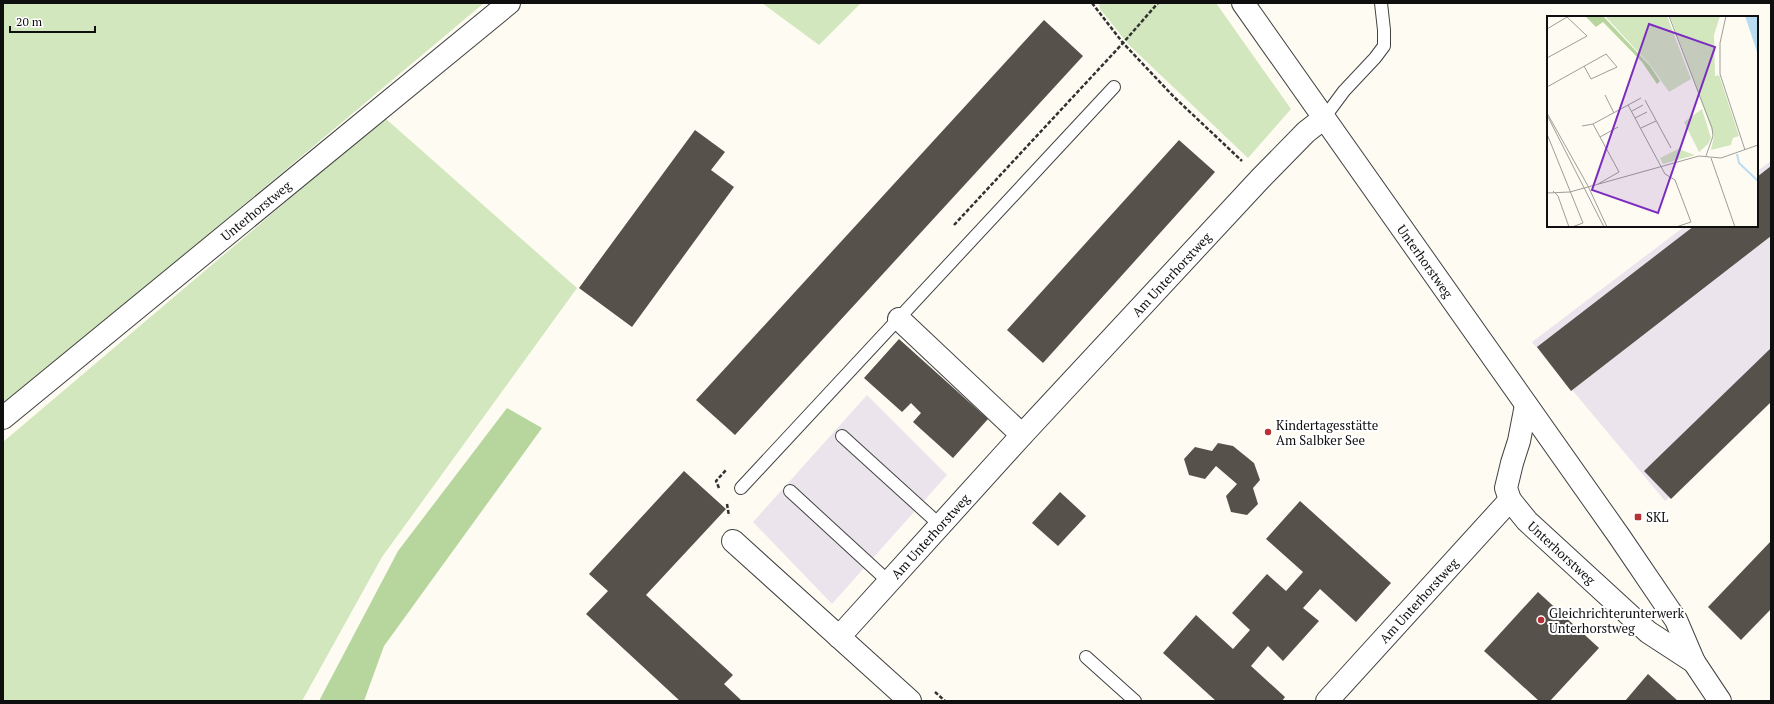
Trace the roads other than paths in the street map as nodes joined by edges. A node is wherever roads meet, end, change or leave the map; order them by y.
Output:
1 (509, 3) edge
2 (1243, 3) edge
3 (1381, 3) edge
4 (1114, 87) dead end
5 (1324, 118) junction
6 (899, 319) junction
7 (1526, 405) junction
8 (3, 418) edge
9 (1022, 435) junction
10 (842, 436) dead end
11 (741, 488) dead end
12 (790, 491) dead end
13 (1510, 500) junction
14 (940, 525) junction
15 (733, 540) dead end
16 (889, 582) junction
17 (839, 637) junction
18 (1086, 657) dead end
19 (1694, 662) junction
20 (910, 701) edge
21 (1135, 701) edge
22 (1327, 701) edge
23 (1720, 701) edge

1 - 8 street, Unterhorstweg
2 - 5 street, Unterhorstweg
3 - 5 lane
4 - 6 lane
5 - 7 street, Unterhorstweg
5 - 9 street, Am Unterhorstweg
6 - 9 street
6 - 11 lane
7 - 13 street
7 - 19 street, Unterhorstweg
9 - 14 street, Am Unterhorstweg
10 - 14 lane
12 - 16 lane
13 - 19 street, Unterhorstweg
13 - 22 street, Am Unterhorstweg
14 - 16 street, Am Unterhorstweg
15 - 17 street
16 - 17 street, Am Unterhorstweg
17 - 20 street
18 - 21 lane
19 - 23 street, Unterhorstweg

